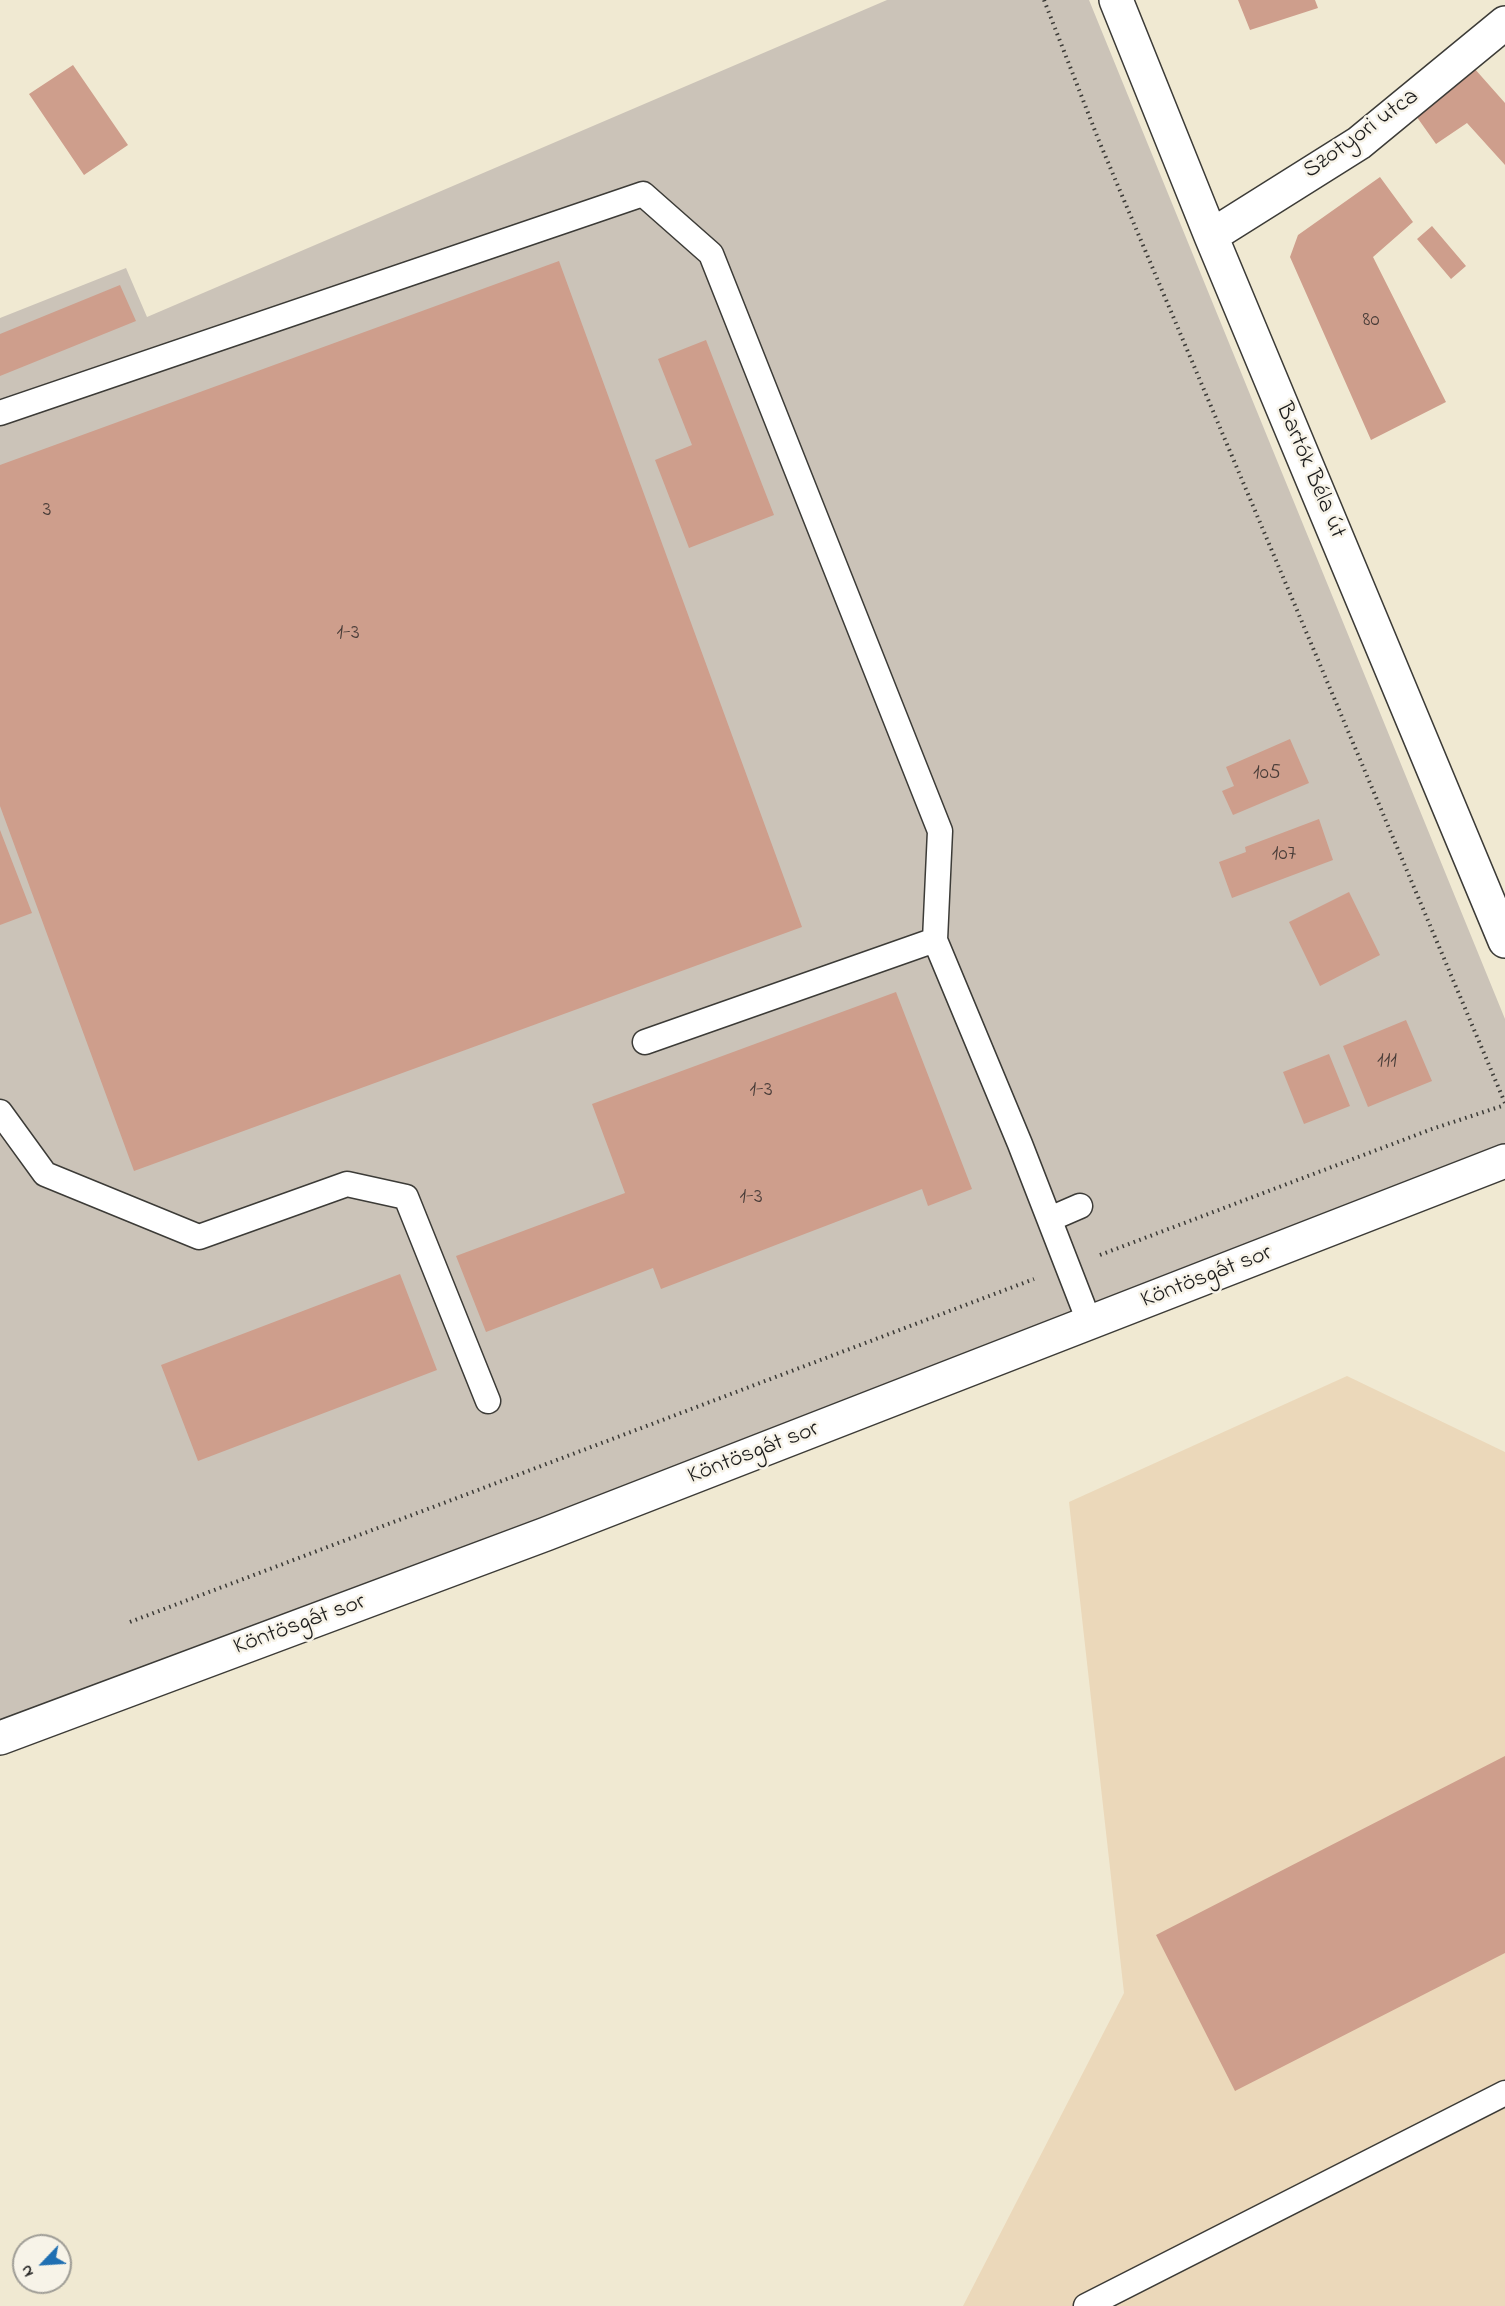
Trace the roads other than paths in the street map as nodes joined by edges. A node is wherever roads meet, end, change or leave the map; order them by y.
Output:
1 (1116, 0) edge
2 (1505, 23) edge
3 (1211, 236) junction
4 (0, 413) edge
5 (935, 940) junction
6 (1505, 941) edge
7 (645, 1042) dead end
8 (0, 1112) edge
9 (1505, 1161) edge
10 (1080, 1206) dead end
11 (1050, 1219) junction
12 (1090, 1324) junction
13 (488, 1401) dead end
14 (0, 1738) edge
15 (1505, 2093) edge
16 (1086, 2306) edge

1 - 3 street, Bartók Béla út
2 - 3 street, Szotyori utca
3 - 6 street, Bartók Béla út
4 - 5 lane
5 - 7 lane
5 - 11 lane
8 - 13 lane
9 - 12 street, Köntösgát sor
10 - 11 lane
11 - 12 lane
12 - 14 street, Köntösgát sor
15 - 16 lane

